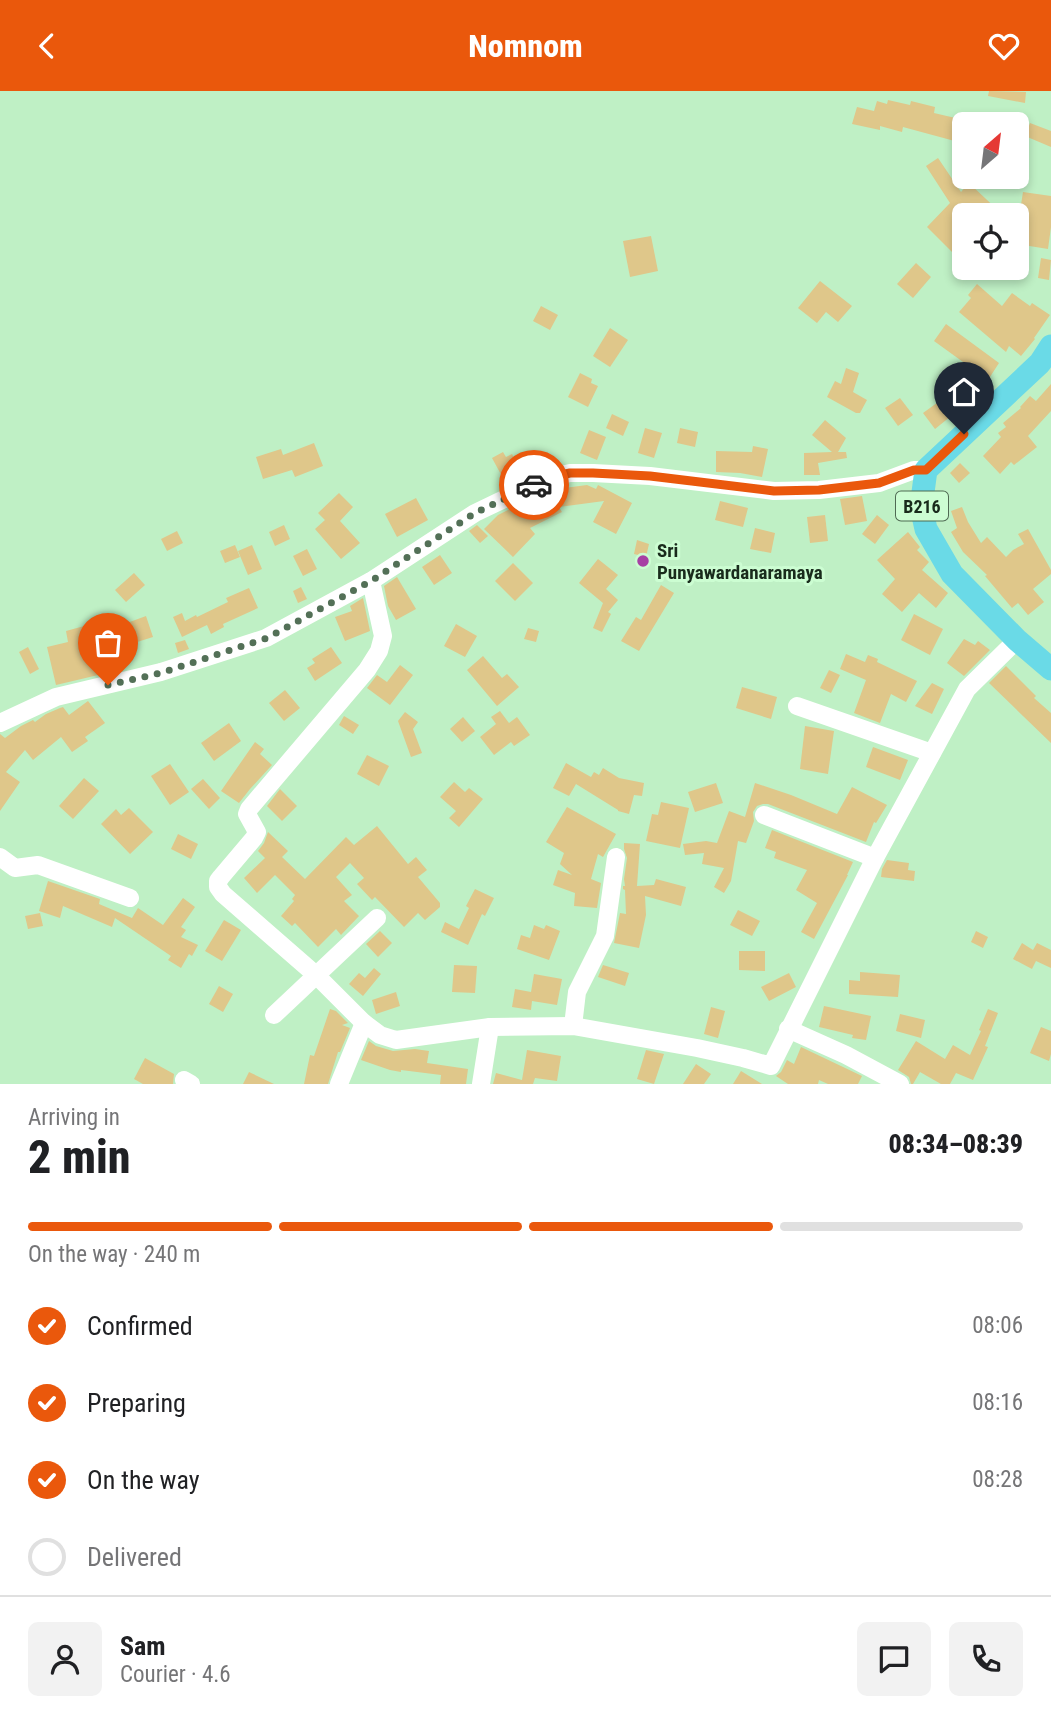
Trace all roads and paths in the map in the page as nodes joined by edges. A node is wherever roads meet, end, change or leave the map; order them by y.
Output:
1 (1051, 345) edge
2 (926, 470) junction
3 (371, 581) junction
4 (1017, 640) junction
5 (1051, 669) edge
6 (797, 706) dead end
7 (0, 723) edge
8 (932, 753) junction
9 (764, 815) dead end
10 (0, 857) edge
11 (616, 857) dead end
12 (875, 858) junction
13 (130, 898) dead end
14 (377, 918) dead end
15 (316, 975) junction
16 (274, 1015) dead end
17 (364, 1023) junction
18 (573, 1025) junction
19 (490, 1027) junction
20 (788, 1029) junction
21 (339, 1084) edge
22 (481, 1084) edge
23 (900, 1084) edge

1 - 2 main road, B216
2 - 3 street
2 - 4 main road, B216
3 - 7 street
3 - 15 street
4 - 5 main road, B216
4 - 8 street
6 - 8 street
8 - 12 street
9 - 12 street
10 - 13 street
11 - 18 street
12 - 20 street
14 - 15 street
15 - 16 street
15 - 17 street
17 - 19 street
17 - 21 street
18 - 19 street
18 - 20 street
19 - 22 street
20 - 23 street

